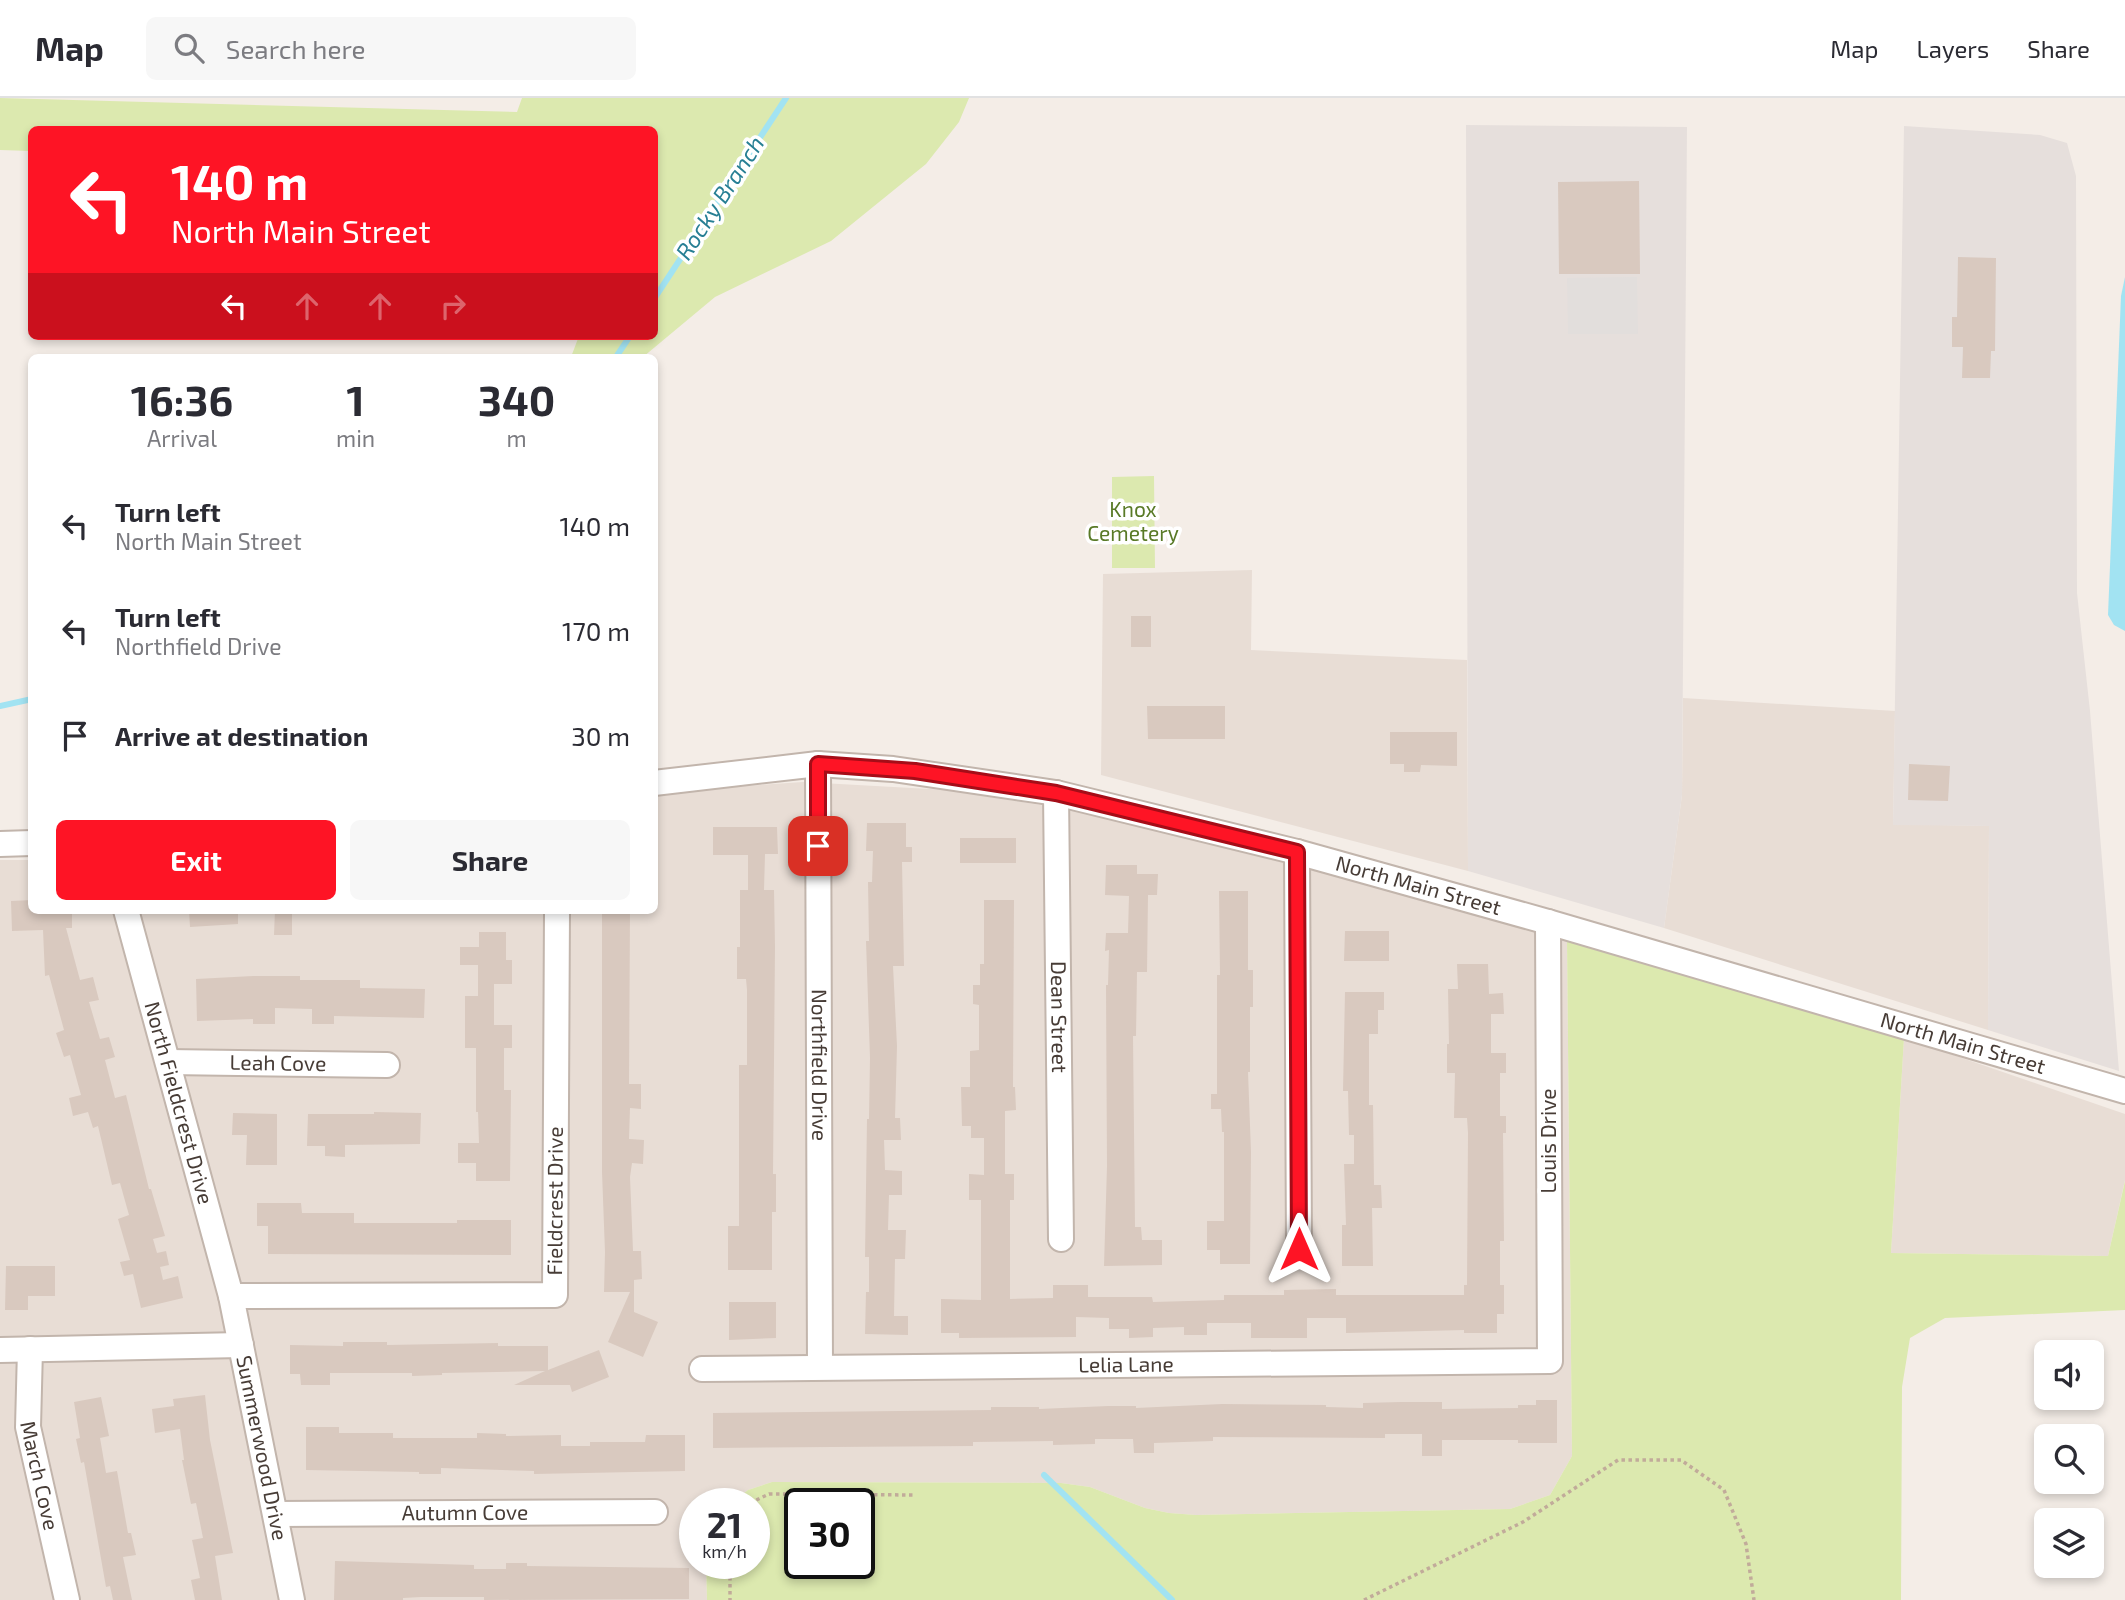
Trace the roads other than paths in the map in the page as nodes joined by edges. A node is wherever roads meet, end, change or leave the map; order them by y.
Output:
1 (818, 764) junction
2 (658, 783) edge
3 (1056, 793) junction
4 (28, 843) edge
5 (0, 844) edge
6 (1297, 852) junction
7 (127, 914) edge
8 (557, 914) edge
9 (1548, 922) junction
10 (168, 1062) junction
11 (387, 1065) dead end
12 (2125, 1091) edge
13 (1061, 1240) dead end
14 (1299, 1249) dead end
15 (231, 1296) junction
16 (241, 1345) junction
17 (30, 1349) junction
18 (0, 1350) edge
19 (1550, 1361) joint
20 (820, 1367) junction
21 (702, 1369) dead end
22 (655, 1512) dead end
23 (276, 1514) junction
24 (67, 1600) edge
25 (292, 1600) edge

1 - 2 street, North Main Street
1 - 3 street, North Main Street
1 - 20 street, Northfield Drive
3 - 6 street, North Main Street
3 - 13 street, Dean Street
4 - 5 street
6 - 9 street, North Main Street
6 - 14 street
7 - 10 street, North Fieldcrest Drive
8 - 15 street, Fieldcrest Drive
9 - 12 street, North Main Street
9 - 19 street, Louis Drive
10 - 11 street, Leah Cove
10 - 15 street, North Fieldcrest Drive
15 - 16 street, Summerwood Drive
16 - 17 street
16 - 23 street, Summerwood Drive
17 - 18 street
17 - 24 street, March Cove
19 - 20 street, Lelia Lane
20 - 21 street, Lelia Lane
22 - 23 street, Autumn Cove
23 - 25 street, Summerwood Drive

